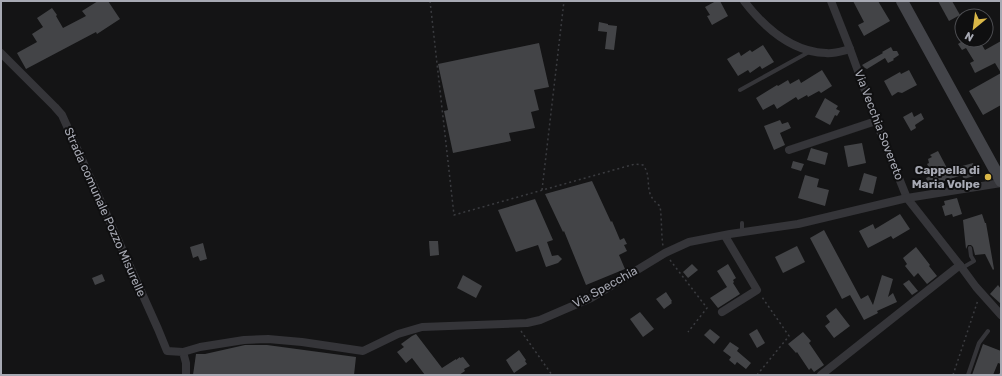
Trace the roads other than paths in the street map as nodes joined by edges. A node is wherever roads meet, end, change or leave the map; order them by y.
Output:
1 (744, 1) edge
2 (831, 1) edge
3 (902, 1) edge
4 (850, 49) junction
5 (810, 51) junction
6 (1, 53) edge
7 (740, 90) dead end
8 (876, 121) junction
9 (789, 150) dead end
10 (1001, 182) edge
11 (907, 198) junction
12 (742, 223) dead end
13 (742, 232) junction
14 (725, 236) junction
15 (970, 248) dead end
16 (961, 266) junction
17 (722, 312) dead end
18 (1001, 314) edge
19 (988, 331) dead end
20 (183, 352) junction
21 (186, 375) edge
22 (821, 375) edge
23 (968, 375) edge

1 - 5 street
2 - 4 street, Via Vecchia Sovereto
3 - 10 main road
4 - 5 street
4 - 8 street, Via Vecchia Sovereto
5 - 7 lane
6 - 20 street, Strada comunale Pozzo Misurelle
8 - 9 street
8 - 11 street, Via Vecchia Sovereto
10 - 11 street, Via Specchia
11 - 13 street, Via Specchia
11 - 16 street, Via Vecchia Sovereto
12 - 13 lane
13 - 14 street, Via Specchia
14 - 17 street
14 - 20 street, Via Specchia
15 - 16 lane
16 - 18 street, Via Vecchia Sovereto
16 - 22 street
19 - 23 lane
20 - 21 street

